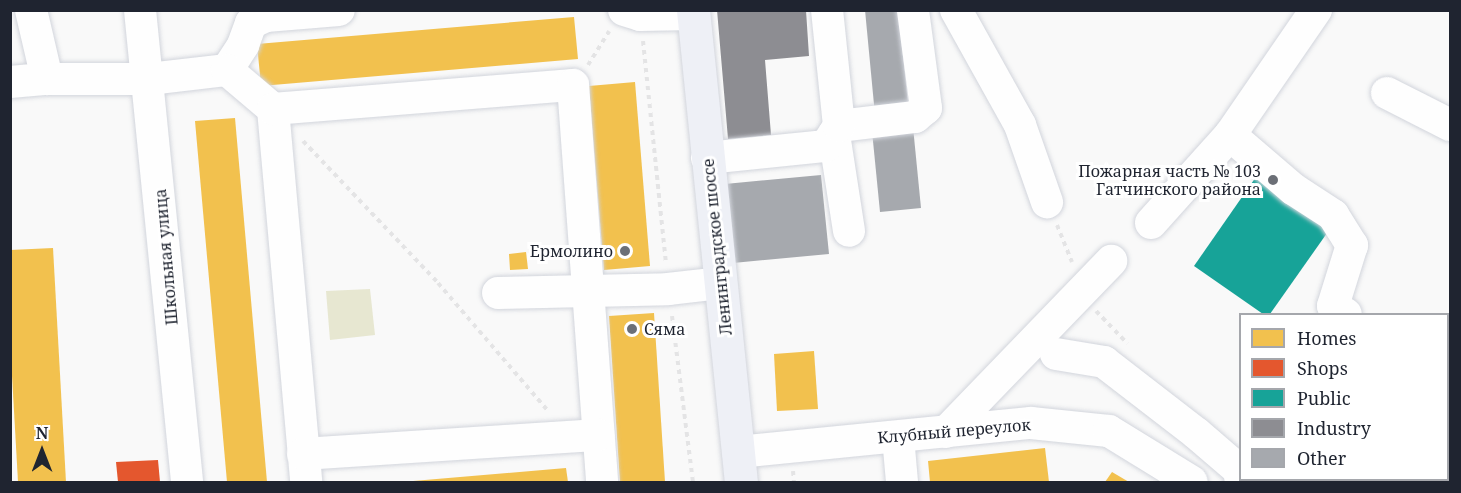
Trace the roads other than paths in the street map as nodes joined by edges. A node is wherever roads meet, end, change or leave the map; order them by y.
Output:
1 (32, 10) edge
2 (339, 10) edge
3 (827, 10) edge
4 (913, 10) edge
5 (956, 10) edge
6 (1316, 10) edge
7 (630, 12) edge
8 (693, 12) edge
9 (141, 21) edge
10 (227, 70) junction
11 (149, 78) junction
12 (47, 79) junction
13 (10, 82) edge
14 (1387, 93) dead end
15 (273, 110) junction
16 (1450, 125) edge
17 (837, 130) junction
18 (1230, 135) junction
19 (707, 158) junction
20 (1047, 202) dead end
21 (1151, 223) dead end
22 (849, 231) dead end
23 (1111, 261) dead end
24 (720, 283) junction
25 (587, 289) junction
26 (498, 293) dead end
27 (1343, 313) edge
28 (1056, 354) dead end
29 (945, 432) junction
30 (598, 435) junction
31 (898, 437) junction
32 (740, 467) edge
33 (304, 468) edge
34 (1239, 470) edge
35 (188, 483) edge
36 (602, 483) edge
37 (902, 483) edge
38 (1192, 483) edge

1 - 12 street
2 - 10 street
3 - 17 street
4 - 17 street
5 - 20 street
6 - 18 street
7 - 8 street
8 - 19 main road, Ленинградское шоссе
9 - 11 street, Школьная улица
10 - 11 street
10 - 15 street
11 - 12 street
11 - 35 street, Школьная улица
12 - 13 street
14 - 16 street
15 - 25 street
15 - 33 street
17 - 19 street
17 - 22 street
18 - 21 street
18 - 27 street
19 - 24 main road, Ленинградское шоссе
23 - 29 street
24 - 25 street
24 - 32 main road, Ленинградское шоссе
25 - 26 street
25 - 30 street
28 - 34 street
29 - 31 street, Клубный переулок
29 - 38 street, Клубный переулок
30 - 33 street
30 - 36 street
31 - 32 street, Клубный переулок
31 - 37 street

